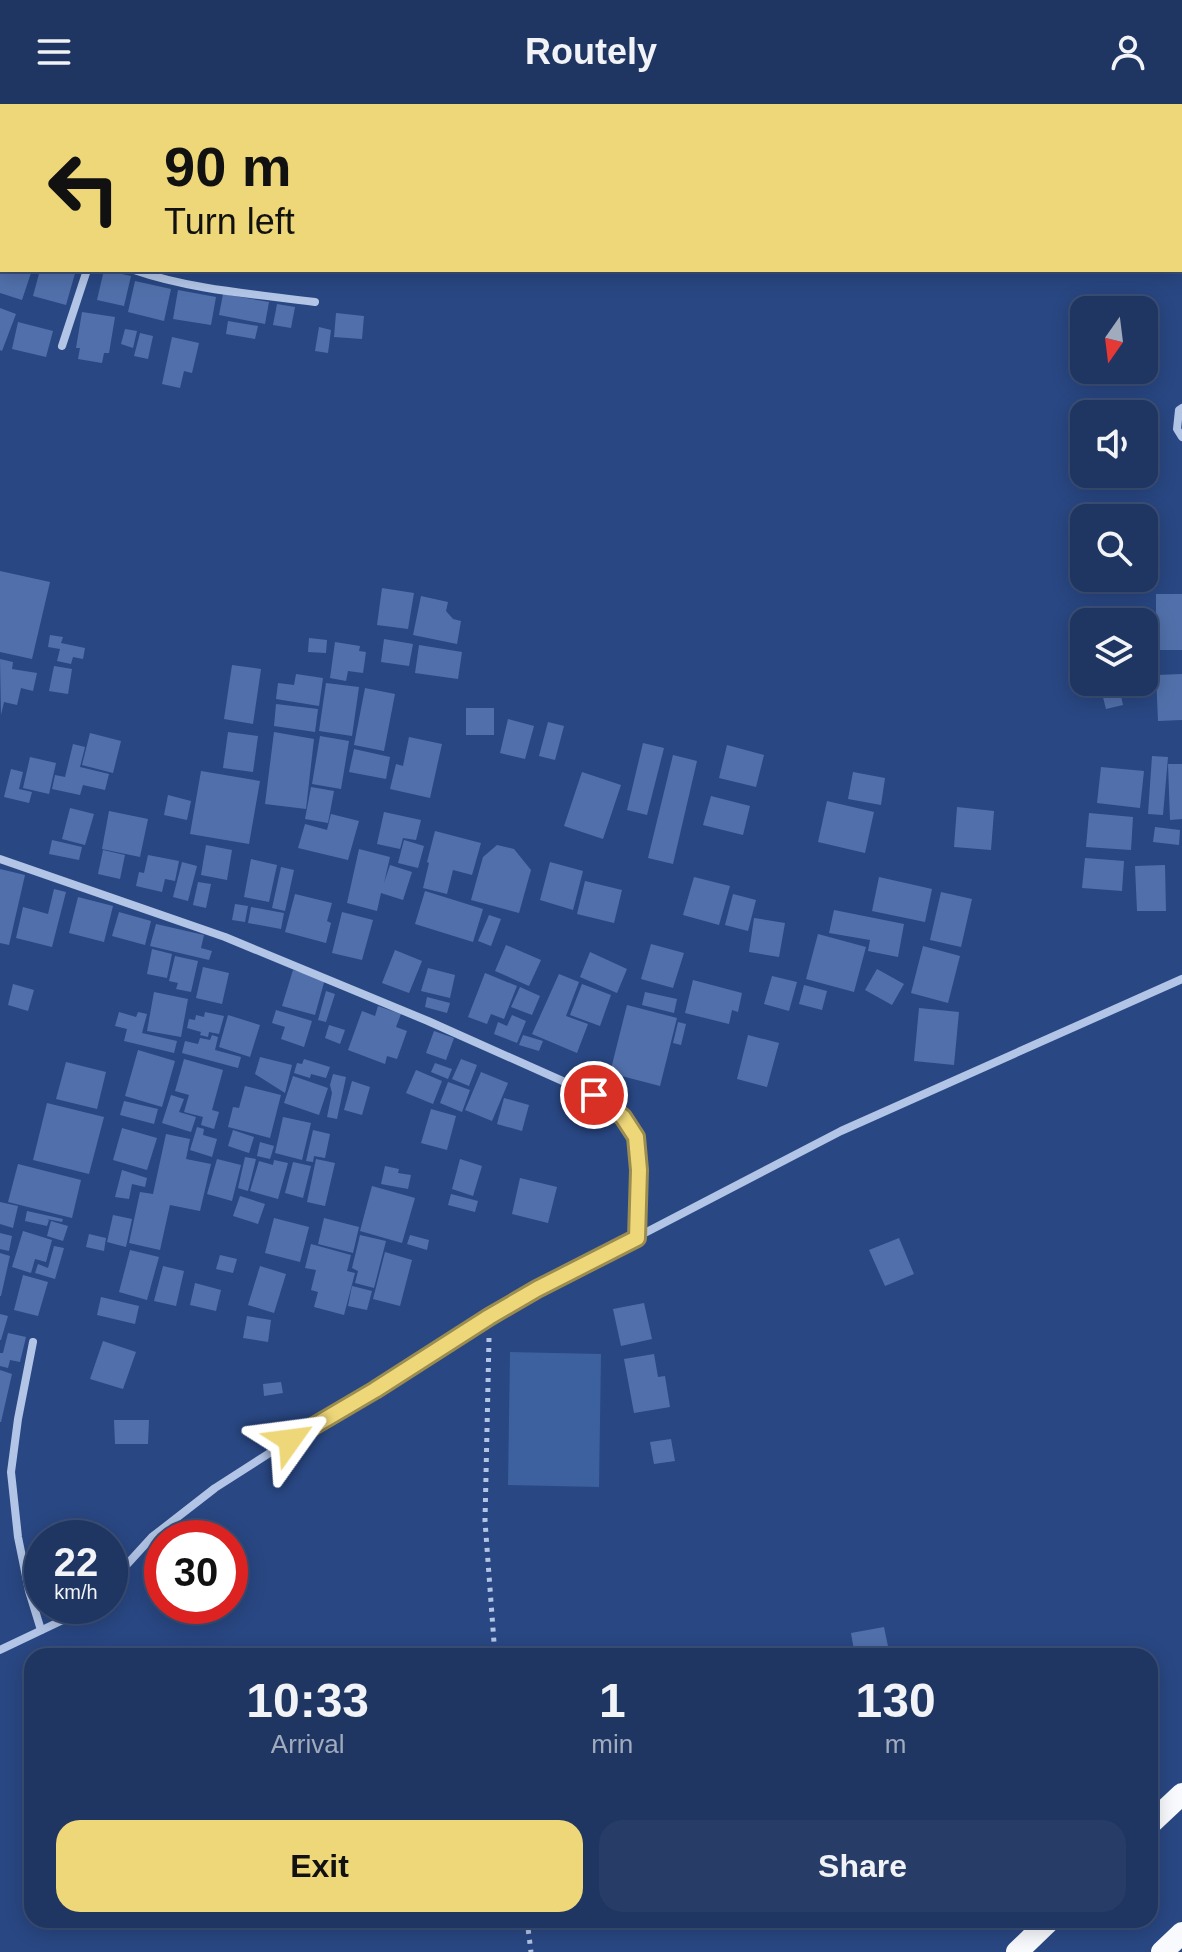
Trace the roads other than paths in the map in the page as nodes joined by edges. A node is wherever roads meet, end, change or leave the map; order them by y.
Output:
1 (86, 272) edge
2 (140, 272) edge
3 (315, 302) dead end
4 (62, 346) dead end
5 (1182, 408) edge
6 (1182, 437) edge
7 (0, 859) edge
8 (1182, 979) edge
9 (637, 1238) junction
10 (33, 1342) dead end
11 (128, 1563) edge
12 (54, 1624) edge
13 (41, 1630) junction
14 (0, 1650) edge
15 (1182, 1794) edge
16 (1158, 1816) edge
17 (1042, 1928) edge
18 (1182, 1933) edge
19 (1017, 1952) edge
20 (1162, 1952) edge

1 - 4 street
2 - 3 street
5 - 6 street
7 - 9 street
8 - 9 street
9 - 11 street
10 - 13 street
12 - 13 street
13 - 14 street
15 - 16 highway
17 - 19 highway
18 - 20 highway

